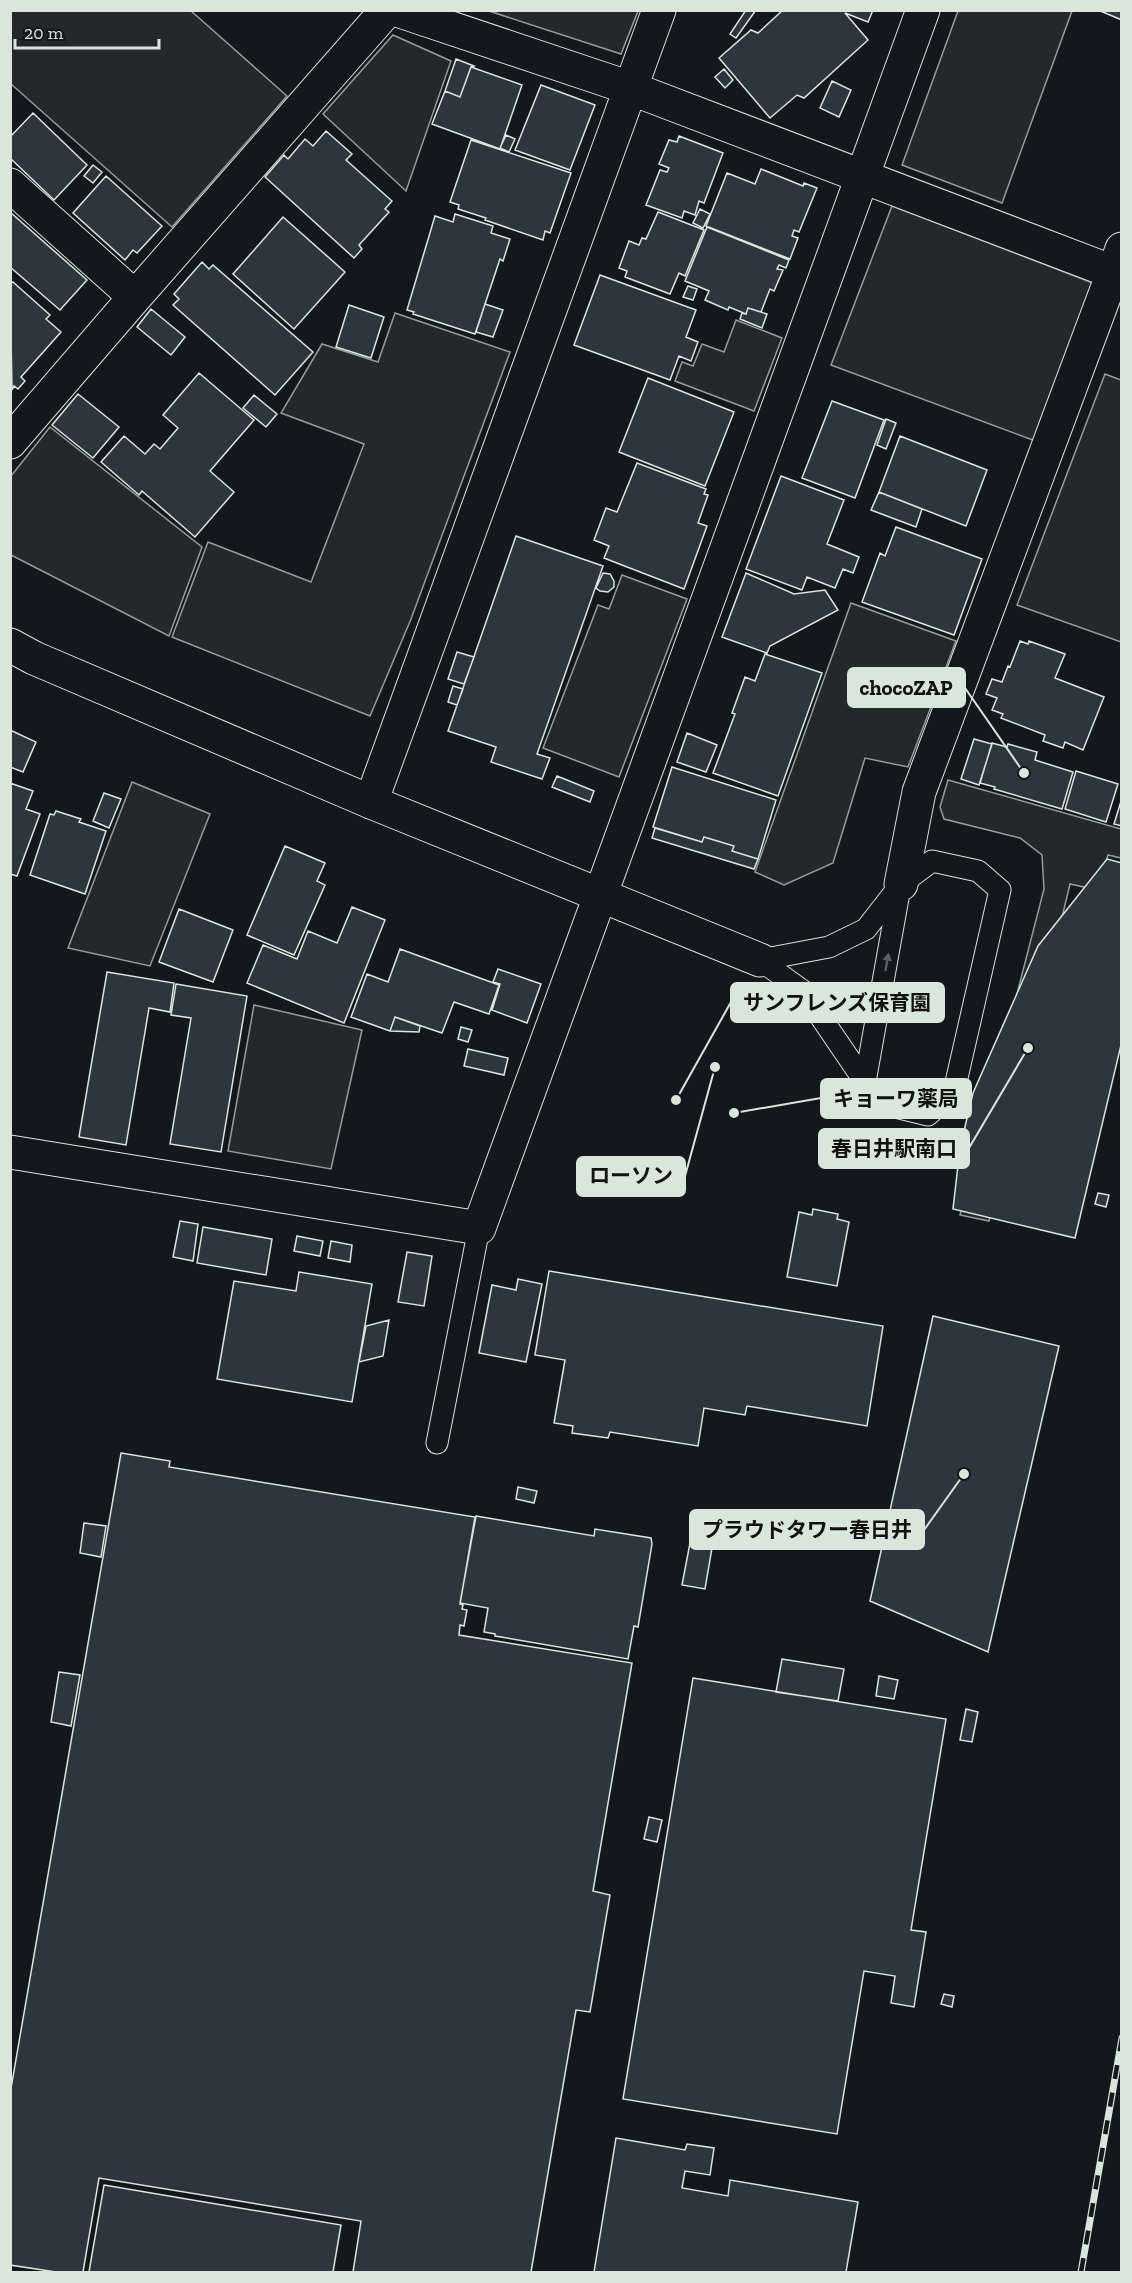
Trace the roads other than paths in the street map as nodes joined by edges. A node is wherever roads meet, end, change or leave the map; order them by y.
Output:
1 (387, 10) edge
2 (397, 10) edge
3 (659, 10) edge
4 (923, 10) edge
5 (630, 88) junction
6 (861, 177) junction
7 (10, 184) edge
8 (1117, 260) edge
9 (135, 297) junction
10 (10, 442) edge
11 (10, 645) edge
12 (371, 802) junction
13 (901, 885) junction
14 (599, 896) junction
15 (760, 960) junction
16 (866, 1082) junction
17 (10, 1152) edge
18 (479, 1228) junction
19 (437, 1443) dead end

1 - 9 street
2 - 5 street
3 - 5 street
4 - 6 street
5 - 6 street
5 - 12 street
6 - 8 street
6 - 14 street
7 - 9 street
8 - 13 street
9 - 10 street
11 - 12 street
12 - 14 street
13 - 15 lane
16 -> 13 lane
13 - 16 lane
14 - 15 street
14 - 18 street
15 - 16 lane
17 - 18 street
18 - 19 lane

